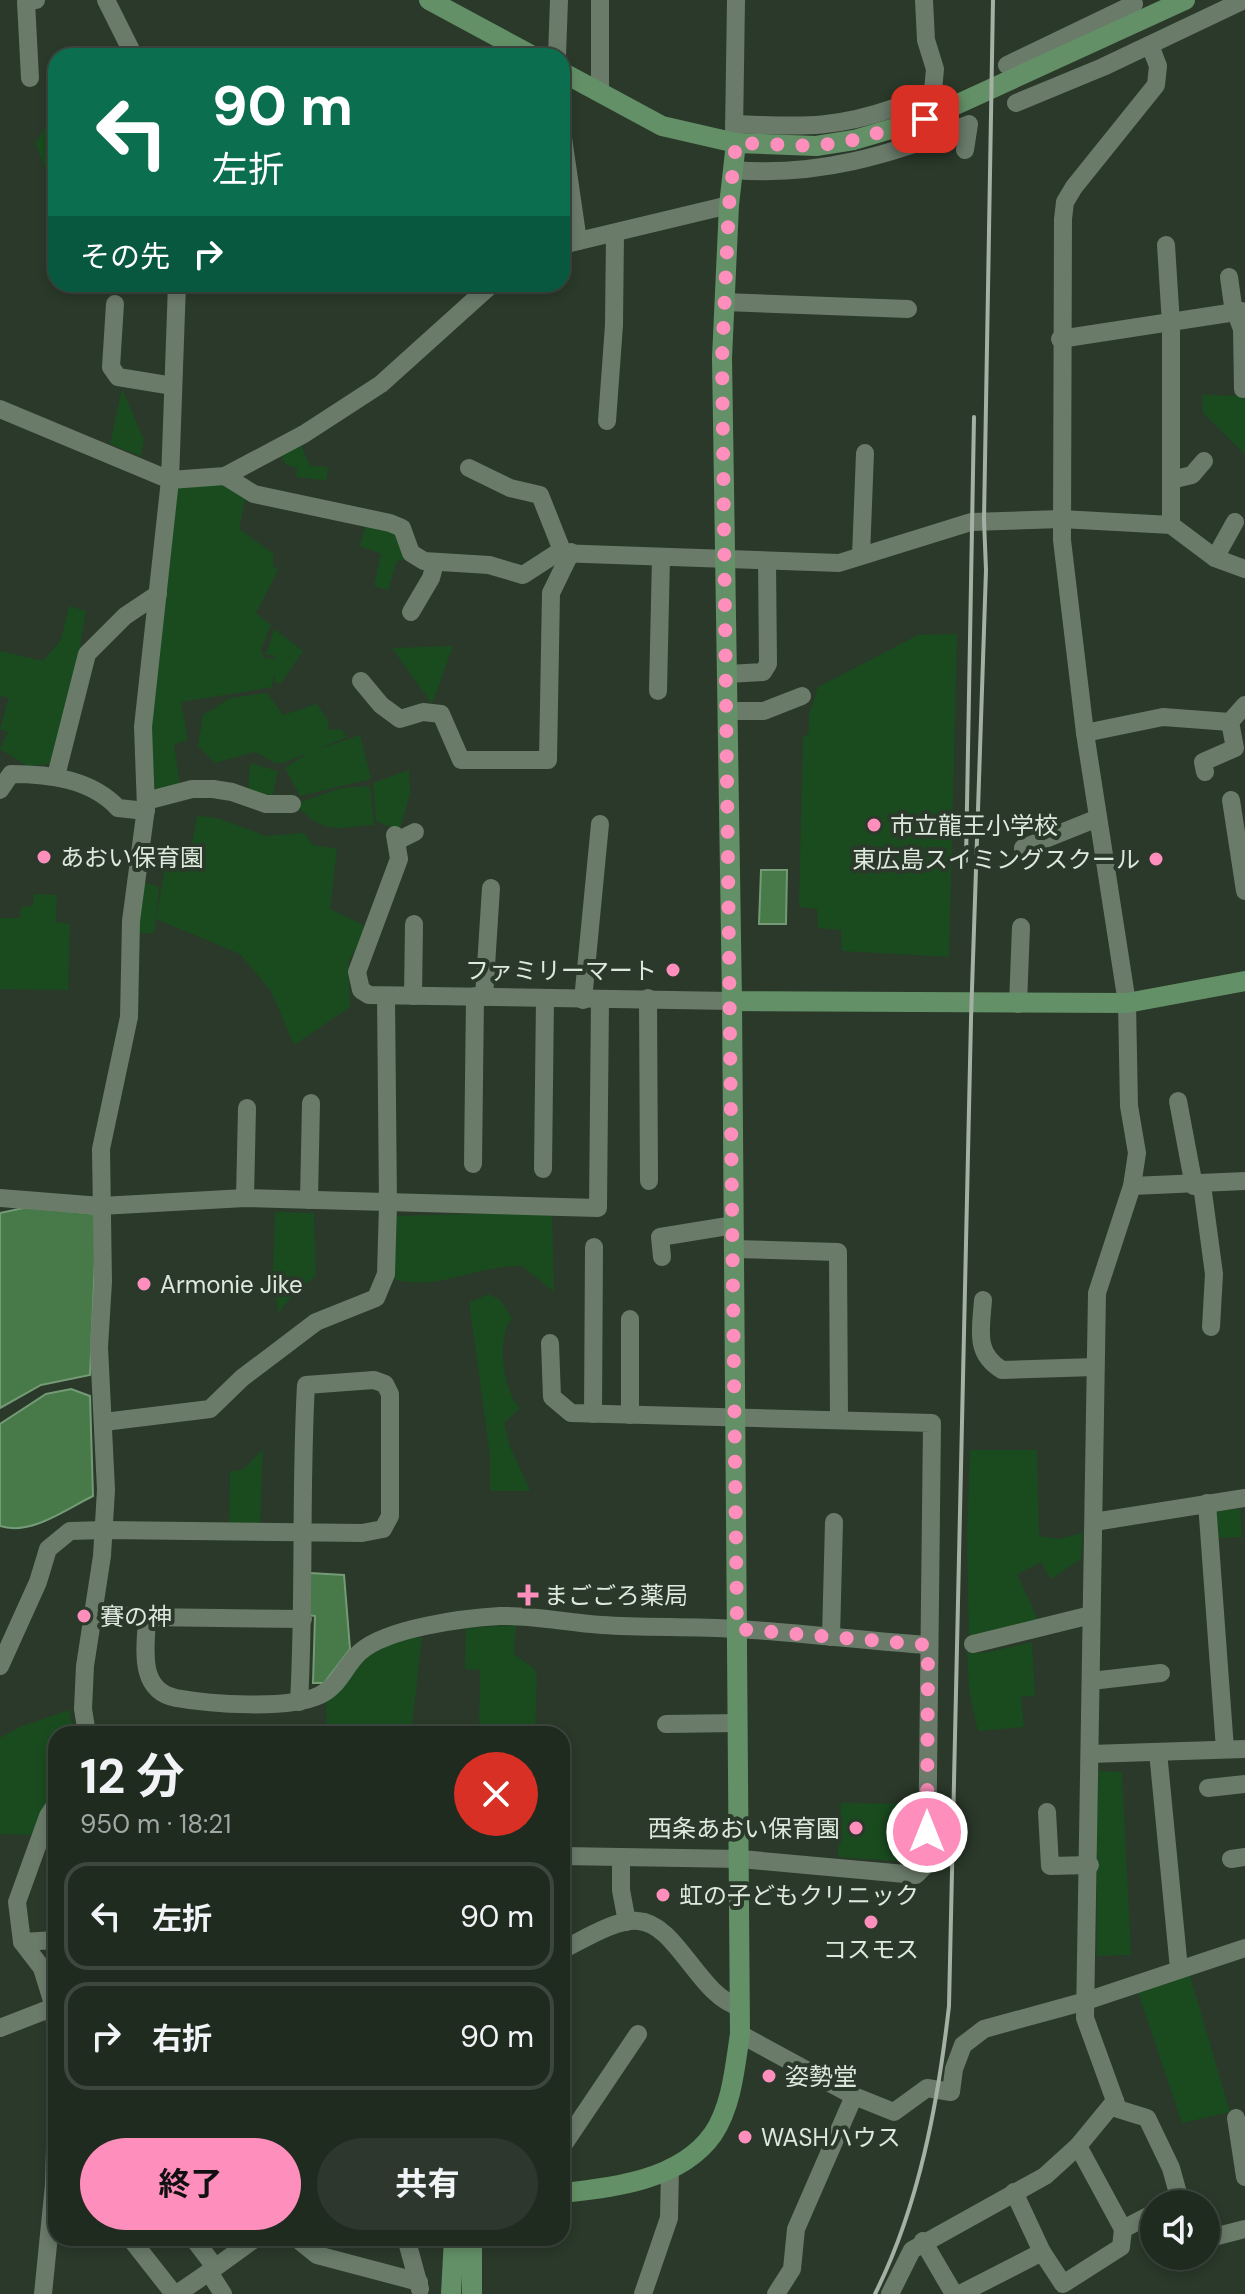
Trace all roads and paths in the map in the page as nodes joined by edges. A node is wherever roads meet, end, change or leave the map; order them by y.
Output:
1 (36, 0) edge
2 (106, 0) edge
3 (429, 0) edge
4 (559, 0) edge
5 (600, 0) edge
6 (736, 0) edge
7 (924, 0) edge
8 (1185, 0) edge
9 (1244, 0) edge
10 (1136, 1) edge
11 (1150, 45) junction
12 (130, 48) edge
13 (518, 48) edge
14 (557, 48) edge
15 (1040, 49) junction
16 (1007, 65) dead end
17 (570, 76) edge
18 (30, 78) dead end
19 (1057, 86) junction
20 (600, 92) junction
21 (929, 95) junction
22 (1016, 103) dead end
23 (946, 133) junction
24 (735, 134) junction
25 (965, 150) dead end
26 (733, 170) junction
27 (729, 205) junction
28 (615, 233) junction
29 (570, 243) edge
30 (1166, 245) dead end
31 (1229, 277) dead end
32 (177, 292) edge
33 (483, 292) edge
34 (724, 302) junction
35 (115, 304) dead end
36 (908, 309) dead end
37 (1237, 312) junction
38 (1171, 324) junction
39 (1060, 339) junction
40 (1244, 354) edge
41 (173, 386) junction
42 (1243, 389) edge
43 (0, 409) edge
44 (607, 421) dead end
45 (865, 453) dead end
46 (1204, 461) dead end
47 (469, 468) dead end
48 (225, 476) junction
49 (170, 480) junction
50 (1171, 480) junction
51 (1061, 519) junction
52 (1235, 522) dead end
53 (1171, 525) junction
54 (567, 552) junction
55 (861, 556) junction
56 (661, 557) junction
57 (1215, 558) junction
58 (727, 560) junction
59 (767, 561) junction
60 (435, 563) junction
61 (1245, 569) edge
62 (158, 594) junction
63 (411, 612) dead end
64 (728, 674) junction
65 (361, 681) dead end
66 (658, 691) dead end
67 (802, 696) dead end
68 (1245, 705) edge
69 (729, 711) junction
70 (1230, 722) junction
71 (1085, 733) junction
72 (1205, 772) dead end
73 (56, 776) junction
74 (0, 790) edge
75 (1231, 800) dead end
76 (292, 804) dead end
77 (146, 806) junction
78 (1098, 818) junction
79 (600, 824) dead end
80 (415, 832) dead end
81 (1023, 848) dead end
82 (491, 888) dead end
83 (1245, 891) edge
84 (414, 924) dead end
85 (1021, 927) dead end
86 (1245, 981) edge
87 (386, 996) junction
88 (413, 996) junction
89 (480, 996) junction
90 (545, 998) junction
91 (648, 998) junction
92 (592, 1000) junction
93 (732, 1001) junction
94 (1127, 1003) junction
95 (1018, 1004) junction
96 (1178, 1101) dead end
97 (311, 1103) dead end
98 (247, 1108) dead end
99 (473, 1164) dead end
100 (543, 1169) dead end
101 (649, 1181) dead end
102 (1245, 1181) edge
103 (1132, 1186) junction
104 (1198, 1186) junction
105 (0, 1198) edge
106 (245, 1198) junction
107 (309, 1200) junction
108 (388, 1204) junction
109 (101, 1206) junction
110 (734, 1225) junction
111 (594, 1247) dead end
112 (734, 1249) junction
113 (662, 1257) dead end
114 (983, 1300) dead end
115 (630, 1319) dead end
116 (1211, 1327) dead end
117 (550, 1343) dead end
118 (1095, 1367) junction
119 (593, 1414) junction
120 (630, 1415) junction
121 (737, 1417) junction
122 (839, 1420) junction
123 (104, 1422) junction
124 (1245, 1498) edge
125 (1207, 1503) junction
126 (834, 1522) dead end
127 (1094, 1522) junction
128 (104, 1530) junction
129 (305, 1533) junction
130 (93, 1614) junction
131 (1091, 1615) junction
132 (144, 1617) junction
133 (303, 1619) junction
134 (737, 1629) junction
135 (831, 1637) junction
136 (973, 1644) dead end
137 (928, 1645) junction
138 (0, 1666) edge
139 (1161, 1673) dead end
140 (1091, 1681) junction
141 (299, 1702) junction
142 (738, 1723) junction
143 (666, 1724) dead end
144 (86, 1726) edge
145 (1225, 1749) junction
146 (1245, 1749) edge
147 (1158, 1752) junction
148 (1090, 1754) junction
149 (1245, 1784) edge
150 (1208, 1788) dead end
151 (1047, 1812) dead end
152 (48, 1834) edge
153 (570, 1856) edge
154 (621, 1858) junction
155 (741, 1859) junction
156 (1090, 1865) junction
157 (8, 1903) edge
158 (627, 1922) junction
159 (48, 1940) edge
160 (22, 1942) junction
161 (570, 1947) edge
162 (1245, 1948) edge
163 (1179, 1969) junction
164 (48, 1988) edge
165 (1086, 2001) junction
166 (740, 2007) junction
167 (48, 2009) edge
168 (0, 2028) edge
169 (638, 2034) dead end
170 (740, 2034) junction
171 (854, 2096) junction
172 (1115, 2101) junction
173 (1236, 2118) dead end
174 (570, 2135) edge
175 (1078, 2146) junction
176 (670, 2168) junction
177 (1245, 2177) edge
178 (638, 2179) junction
179 (570, 2180) edge
180 (1175, 2190) edge
181 (570, 2192) edge
182 (1014, 2192) junction
183 (1140, 2220) edge
184 (1123, 2229) junction
185 (1245, 2229) edge
186 (1220, 2235) edge
187 (923, 2241) junction
188 (50, 2246) edge
189 (136, 2246) edge
190 (198, 2246) edge
191 (245, 2246) edge
192 (306, 2246) edge
193 (408, 2246) edge
194 (454, 2246) edge
195 (472, 2246) edge
196 (1042, 2252) junction
197 (212, 2270) junction
198 (419, 2288) edge
199 (43, 2294) edge
200 (175, 2294) edge
201 (223, 2294) edge
202 (451, 2294) edge
203 (472, 2294) edge
204 (643, 2294) edge
205 (776, 2294) edge
206 (890, 2294) edge
207 (954, 2294) edge
208 (960, 2294) edge

1 - 18 street
2 - 12 street
3 - 13 street
4 - 14 street
5 - 20 street
6 - 24 street
7 - 21 street
8 - 24 street
9 - 11 street
10 - 15 street
11 - 19 street
11 - 39 street
15 - 16 street
15 - 19 street
17 - 20 street
19 - 22 street
20 - 24 street
21 - 23 street
21 - 24 street
23 - 25 street
23 - 26 street
24 - 26 street
26 - 27 street
27 - 28 street
27 - 34 street
28 - 29 street
28 - 44 street
30 - 38 street
31 - 37 street
32 - 41 street
33 - 48 street
34 - 36 street
34 - 58 street
35 - 41 street
37 - 38 street
37 - 40 street
38 - 39 street
38 - 50 street
39 - 51 street
40 - 42 street
41 - 49 street
43 - 49 street
45 - 55 street
46 - 50 street
47 - 54 street
48 - 49 street
48 - 60 street
49 - 62 street
50 - 53 street
51 - 53 street
51 - 55 street
51 - 71 street
52 - 57 street
53 - 57 street
54 - 56 street
54 - 60 street
54 - 65 street
55 - 59 street
56 - 58 street
56 - 66 street
57 - 61 street
58 - 59 street
58 - 64 street
59 - 64 street
60 - 63 street
62 - 73 street
62 - 77 street
64 - 69 street
67 - 69 street
68 - 70 street
69 - 93 street
70 - 71 street
70 - 72 street
71 - 78 street
73 - 74 street
73 - 77 street
75 - 83 street
76 - 77 street
77 - 109 street
78 - 81 street
78 - 94 street
79 - 92 street
80 - 87 street
82 - 89 street
84 - 88 street
85 - 95 street
86 - 94 street
87 - 88 street
87 - 108 street
88 - 89 street
89 - 90 street
89 - 99 street
90 - 92 street
90 - 100 street
91 - 92 street
91 - 93 street
91 - 101 street
92 - 108 street
93 - 95 street
93 - 110 street
94 - 95 street
94 - 103 street
96 - 104 street
97 - 107 street
98 - 106 street
102 - 104 street
103 - 104 street
103 - 118 street
104 - 116 street
105 - 109 street
106 - 107 street
106 - 109 street
107 - 108 street
108 - 123 street
109 - 123 street
110 - 112 street
110 - 113 street
111 - 119 street
112 - 121 street
112 - 122 street
114 - 118 street
115 - 120 street
117 - 119 street
118 - 127 street
119 - 120 street
120 - 121 street
121 - 122 street
121 - 134 street
122 - 137 street
123 - 128 street
124 - 125 street
125 - 127 street
125 - 145 street
126 - 135 street
127 - 131 street
128 - 129 street
128 - 130 street
128 - 138 street
129 - 129 street
129 - 133 street
130 - 132 street
130 - 144 street
131 - 136 street
131 - 140 street
132 - 133 street
132 - 141 street
133 - 141 street
134 - 135 street
134 - 141 street
134 - 142 street
135 - 137 street
137 - 155 street
139 - 140 street
140 - 148 street
142 - 143 street
142 - 155 street
145 - 146 street
145 - 147 street
147 - 148 street
147 - 163 street
148 - 156 street
149 - 150 street
151 - 156 street
152 - 157 street
153 - 154 street
154 - 155 street
154 - 158 street
155 - 166 street
156 - 165 street
157 - 160 street
158 - 161 street
158 - 166 street
159 - 160 street
160 - 164 street
162 - 163 street
163 - 165 street
165 - 171 street
165 - 172 street
166 - 170 street
167 - 168 street
169 - 174 street
170 - 171 street
170 - 176 street
171 - 205 street
172 - 175 street
172 - 180 street
173 - 177 street
175 - 182 street
175 - 184 street
176 - 178 street
176 - 204 street
178 - 179 street
178 - 181 street
182 - 187 street
182 - 196 street
183 - 184 street
184 - 196 street
185 - 186 street
187 - 206 street
187 - 207 street
188 - 199 street
189 - 200 street
190 - 197 street
191 - 197 street
192 - 198 street
193 - 198 street
194 - 202 street
195 - 203 street
196 - 208 street
197 - 200 street
197 - 201 street

